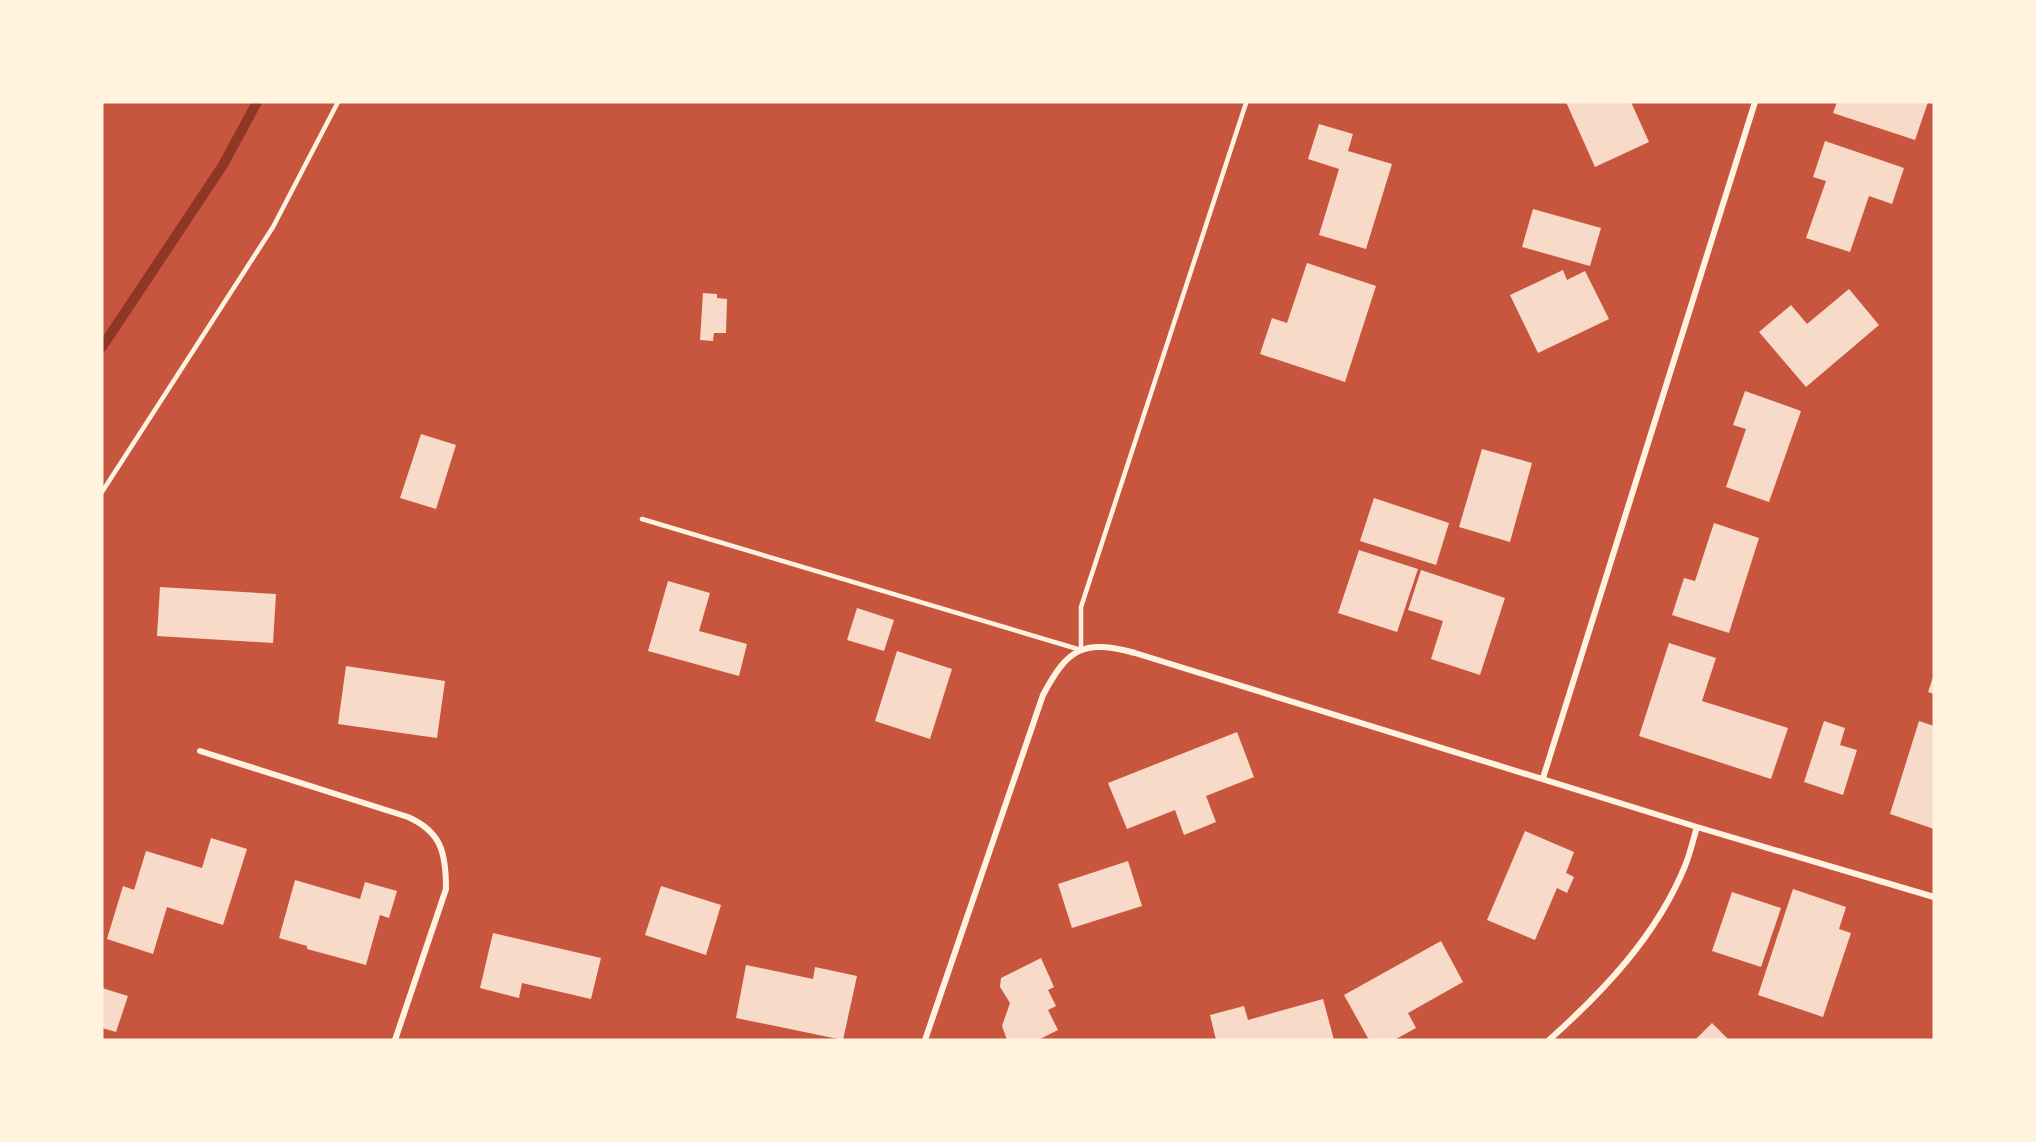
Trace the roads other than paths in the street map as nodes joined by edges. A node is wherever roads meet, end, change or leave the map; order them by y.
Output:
1 (338, 102) edge
2 (1755, 102) edge
3 (1246, 103) edge
4 (102, 492) edge
5 (642, 519) dead end
6 (1081, 650) junction
7 (200, 751) dead end
8 (1543, 778) junction
9 (1697, 827) junction
10 (1934, 897) edge
11 (395, 1040) edge
12 (925, 1040) edge
13 (1549, 1040) edge

1 - 4 lane
2 - 8 street
3 - 6 lane
5 - 6 lane
6 - 8 street
6 - 12 street
7 - 11 street
8 - 9 street
9 - 10 street
9 - 13 street

